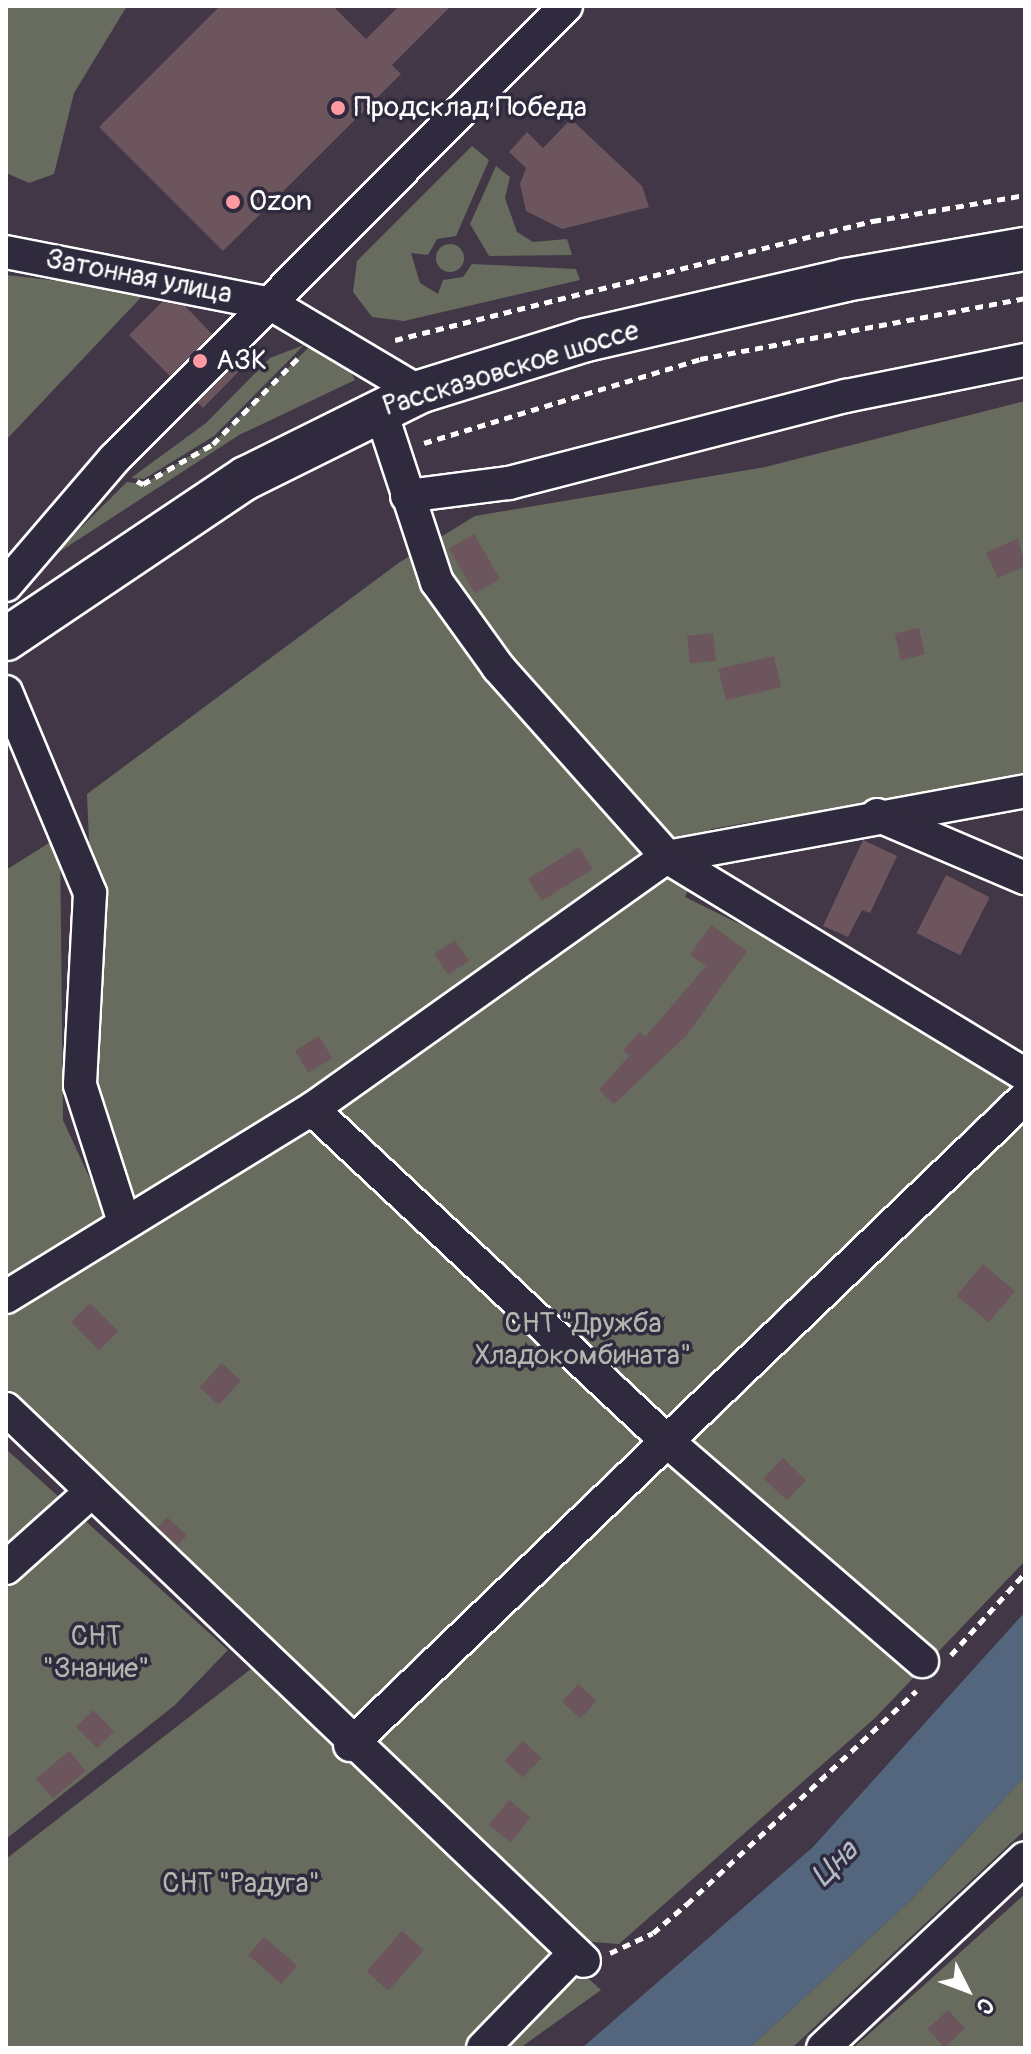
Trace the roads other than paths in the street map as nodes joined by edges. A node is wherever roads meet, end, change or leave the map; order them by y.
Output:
1 (551, 11) edge
2 (1025, 249) edge
3 (6, 252) edge
4 (271, 304) junction
5 (1025, 360) edge
6 (419, 392) junction
7 (380, 409) junction
8 (407, 496) junction
9 (6, 585) edge
10 (6, 639) edge
11 (6, 692) edge
12 (1025, 791) edge
13 (877, 815) junction
14 (667, 857) junction
15 (1025, 878) edge
16 (1025, 1075) edge
17 (1025, 1098) edge
18 (312, 1109) junction
19 (124, 1222) junction
20 (6, 1297) edge
21 (6, 1409) edge
22 (667, 1441) junction
23 (91, 1492) junction
24 (6, 1568) edge
25 (928, 1671) road end
26 (350, 1745) junction
27 (1025, 1858) edge
28 (483, 2048) edge
29 (823, 2048) edge

1 - 4 street
2 - 6 main road, Рассказовское шоссе
3 - 4 street, Затонная улица
4 - 6 street, Затонная улица
4 - 9 street
5 - 8 street
6 - 7 main road, Рассказовское шоссе
7 - 8 street
7 - 10 main road, Рассказовское шоссе
8 - 14 street
11 - 19 street
12 - 13 street
13 - 14 street
13 - 15 street
14 - 16 street
14 - 18 street
17 - 22 street
18 - 19 street
18 - 22 street
19 - 20 street
21 - 23 street
22 - 25 street
22 - 26 street
23 - 24 street
23 - 26 street
26 - 28 street
27 - 29 street

